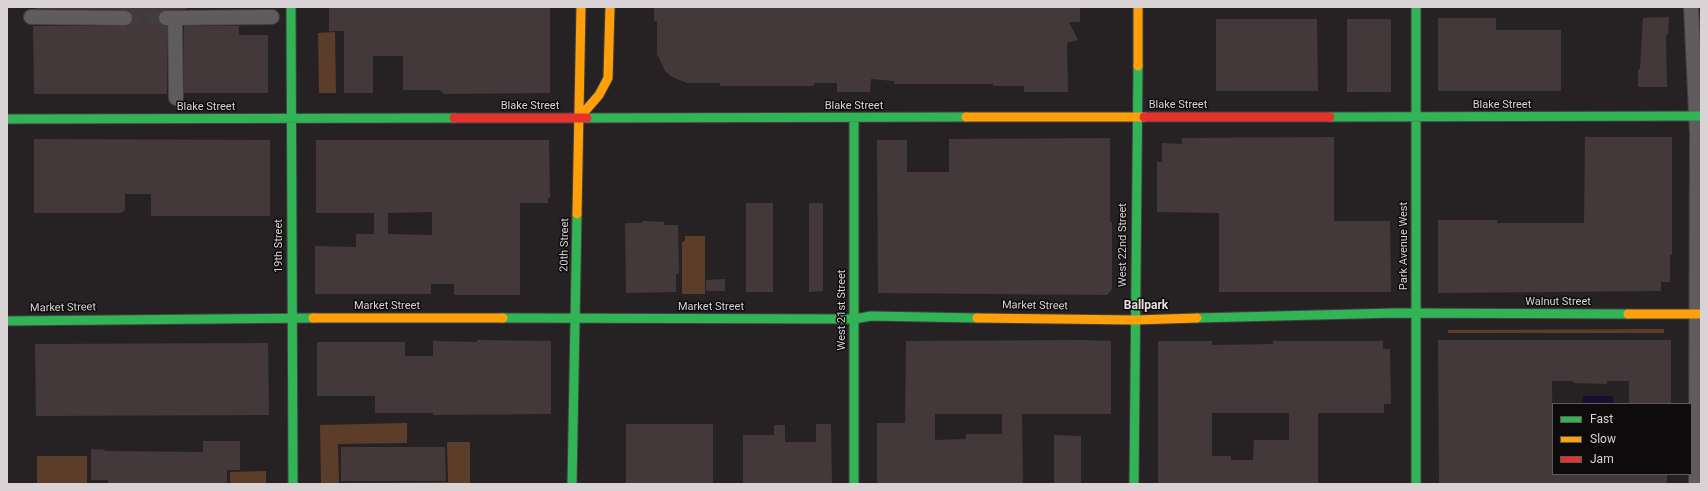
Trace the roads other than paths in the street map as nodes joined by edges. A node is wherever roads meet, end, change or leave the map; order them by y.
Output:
1 (291, 7) edge
2 (581, 7) edge
3 (610, 7) edge
4 (1138, 7) edge
5 (1416, 7) edge
6 (1691, 7) edge
7 (31, 17) dead end
8 (125, 18) tunnel mouth
9 (272, 18) dead end
10 (176, 98) dead end
11 (1699, 116) edge
12 (1136, 117) junction
13 (1416, 117) junction
14 (579, 118) junction
15 (854, 118) junction
16 (7, 119) edge
17 (291, 119) junction
18 (1416, 314) junction
19 (1699, 314) edge
20 (292, 318) junction
21 (575, 319) junction
22 (854, 319) junction
23 (1135, 320) junction
24 (7, 321) edge
25 (293, 484) edge
26 (572, 484) edge
27 (854, 484) edge
28 (1134, 484) edge
29 (1416, 484) edge
30 (1696, 484) edge

1 - 17 main road, 19th Street
2 - 14 main road, 20th Street
3 - 14 main road
4 - 12 main road, West 22nd Street
5 - 13 main road, Park Avenue West
6 - 11 street
7 - 8 street
9 - 10 street
11 - 13 main road, Blake Street
11 - 19 street
12 - 13 main road, Blake Street
12 - 15 main road, Blake Street
12 - 23 main road, West 22nd Street
13 - 18 main road, Park Avenue West
14 - 15 main road, Blake Street
14 - 17 main road, Blake Street
14 - 21 main road, 20th Street
15 - 22 main road, West 21st Street
16 - 17 main road, Blake Street
17 - 20 main road, 19th Street
18 - 19 main road, Walnut Street
18 - 23 main road, Market Street
18 - 29 main road, Park Avenue West
19 - 30 street
20 - 21 main road, Market Street
20 - 24 main road, Market Street
20 - 25 main road, 19th Street
21 - 22 main road, Market Street
21 - 26 main road, 20th Street
22 - 23 main road, Market Street
22 - 27 main road, West 21st Street
23 - 28 main road, West 22nd Street

